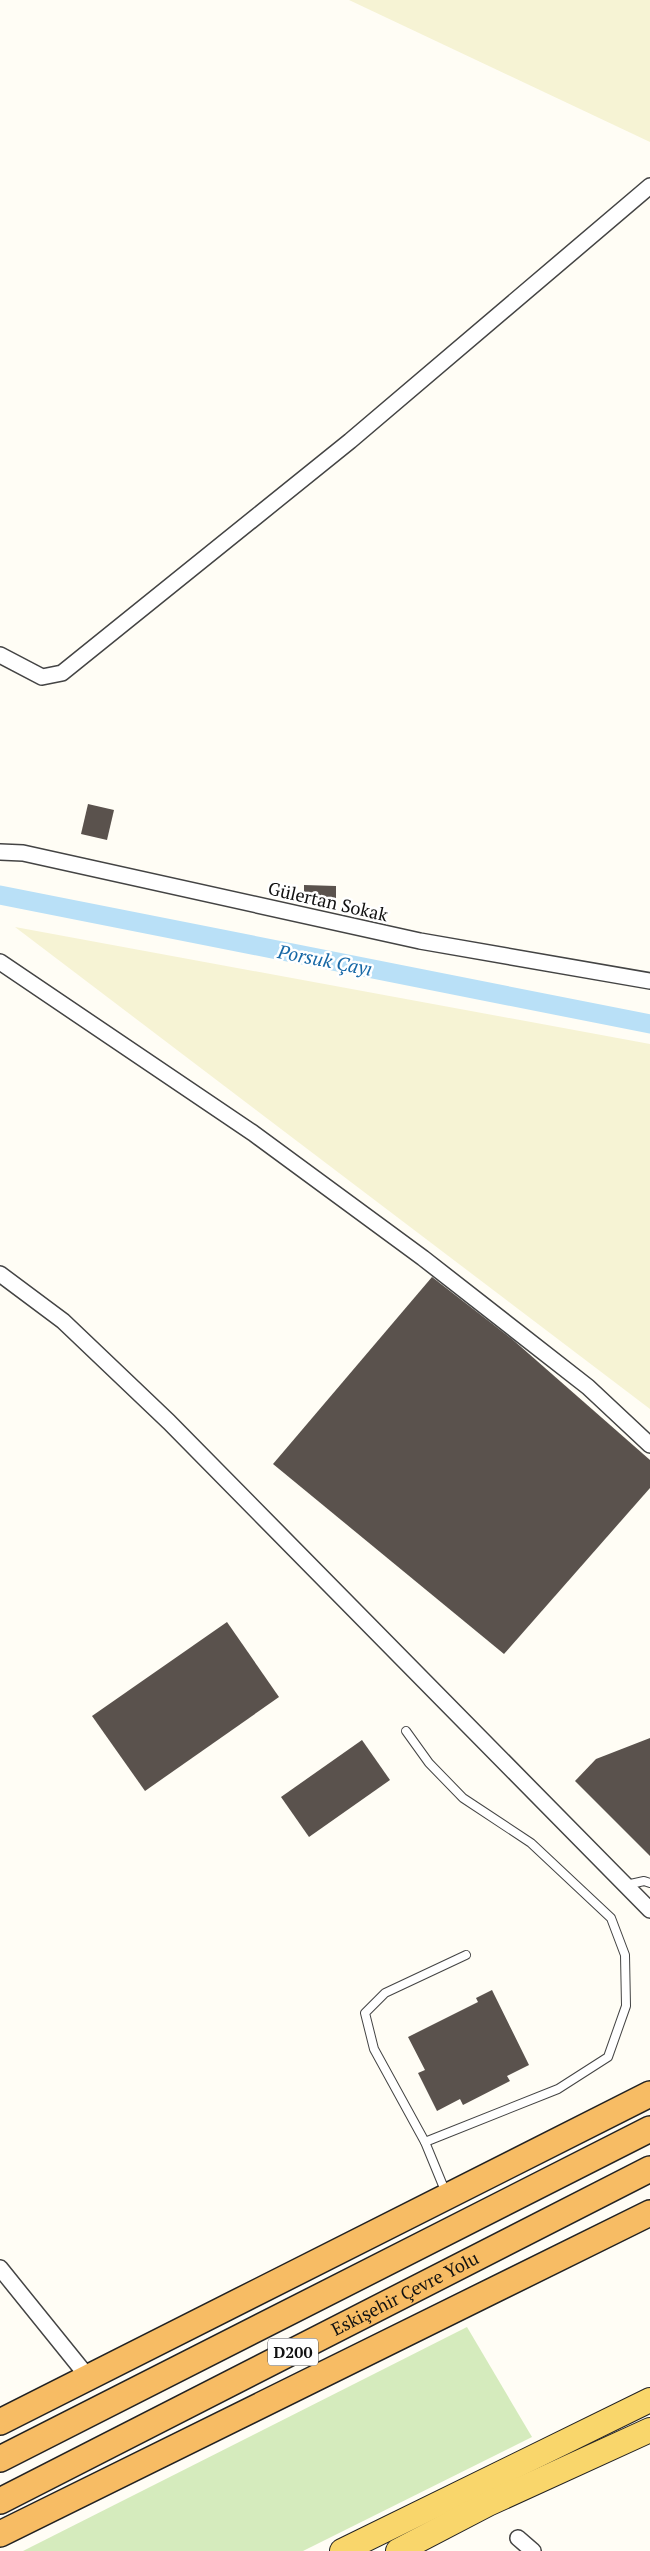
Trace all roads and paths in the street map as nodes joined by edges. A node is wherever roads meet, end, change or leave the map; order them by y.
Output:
1 (650, 186) edge
2 (0, 655) edge
3 (0, 852) edge
4 (0, 962) edge
5 (650, 981) edge
6 (0, 1274) edge
7 (650, 1445) edge
8 (406, 1731) dead end
9 (650, 1883) edge
10 (626, 1885) junction
11 (650, 1910) edge
12 (466, 1955) dead end
13 (650, 2094) edge
14 (650, 2129) edge
15 (425, 2142) junction
16 (650, 2169) edge
17 (447, 2196) junction
18 (650, 2213) edge
19 (0, 2268) edge
20 (88, 2377) junction
21 (650, 2400) edge
22 (0, 2422) edge
23 (650, 2430) edge
24 (0, 2459) edge
25 (0, 2501) edge
26 (0, 2534) edge
27 (518, 2538) dead end
28 (342, 2551) edge
29 (398, 2551) edge
30 (533, 2551) edge

1 - 2 street
3 - 5 street, Gülertan Sokak
4 - 7 street
6 - 10 street
8 - 15 lane
9 - 10 lane
10 - 11 street
12 - 15 lane
13 - 17 highway
14 - 24 highway, Eskişehir Çevre Yolu / D200
15 - 17 lane
16 - 25 highway, Eskişehir Çevre Yolu / D200
17 - 20 highway
18 - 26 highway
19 - 20 street
20 - 22 highway
21 - 28 main road
23 - 29 main road
27 - 30 street

